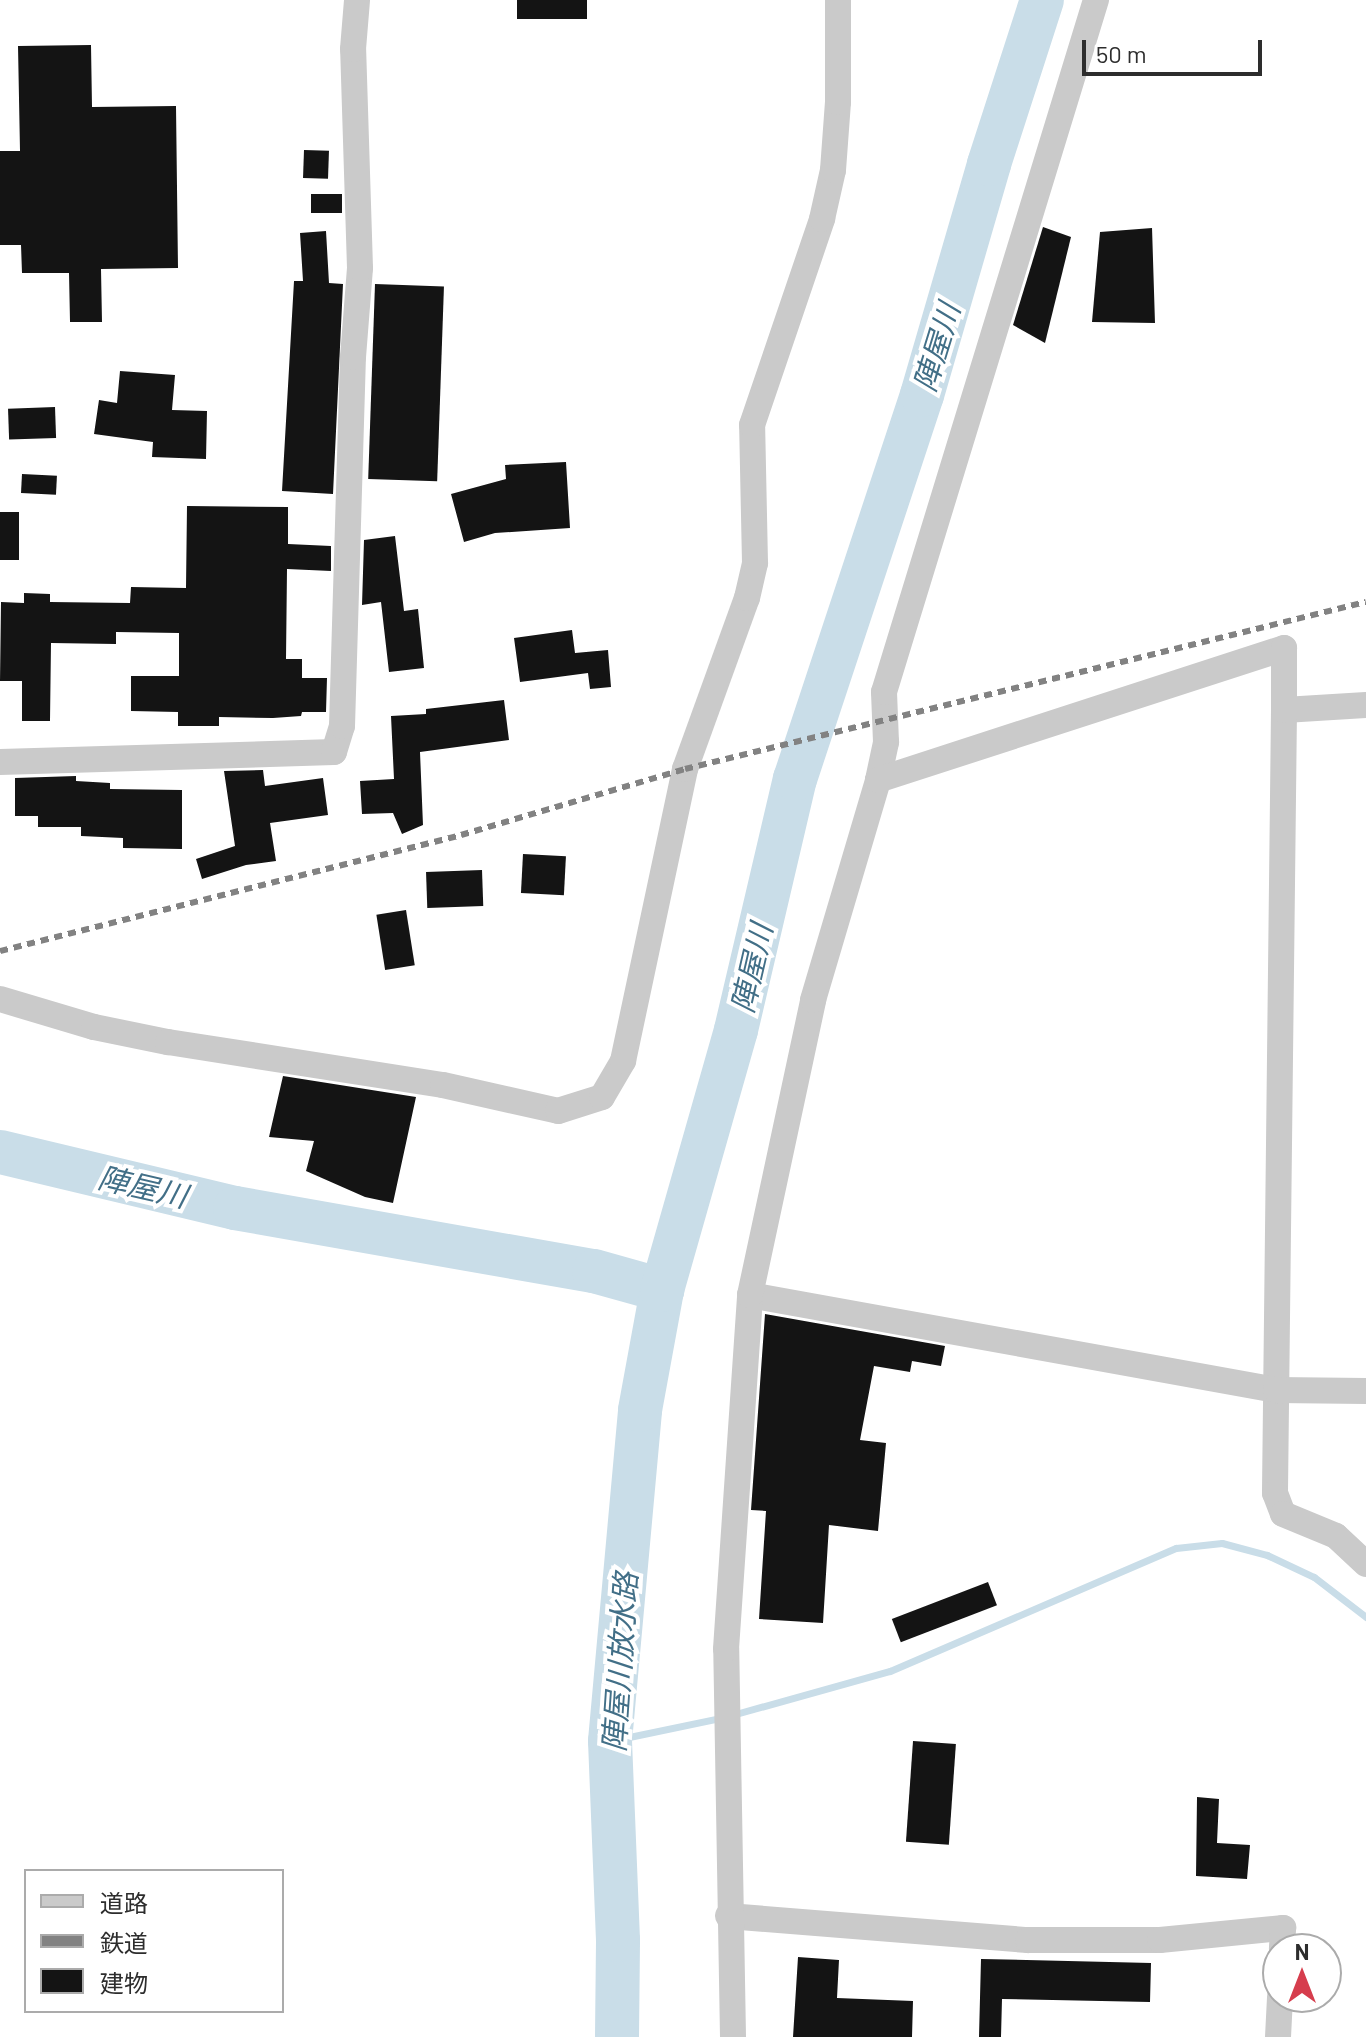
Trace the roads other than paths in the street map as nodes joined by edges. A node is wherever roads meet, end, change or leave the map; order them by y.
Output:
1 (357, 0) edge
2 (838, 0) edge
3 (1096, 0) edge
4 (1366, 705) edge
5 (1284, 710) junction
6 (0, 762) edge
7 (878, 780) junction
8 (0, 999) edge
9 (750, 1295) junction
10 (1276, 1390) junction
11 (1366, 1391) edge
12 (1366, 1564) edge
13 (728, 1916) junction
14 (1283, 1933) edge
15 (1279, 2013) edge
16 (733, 2037) edge
17 (1278, 2037) edge

1 - 6 street
2 - 8 street
3 - 7 street
4 - 5 street
5 - 7 street
5 - 10 street
7 - 9 street
9 - 10 street
9 - 13 street
10 - 11 street
10 - 12 street
13 - 14 street
13 - 16 street
15 - 17 street

